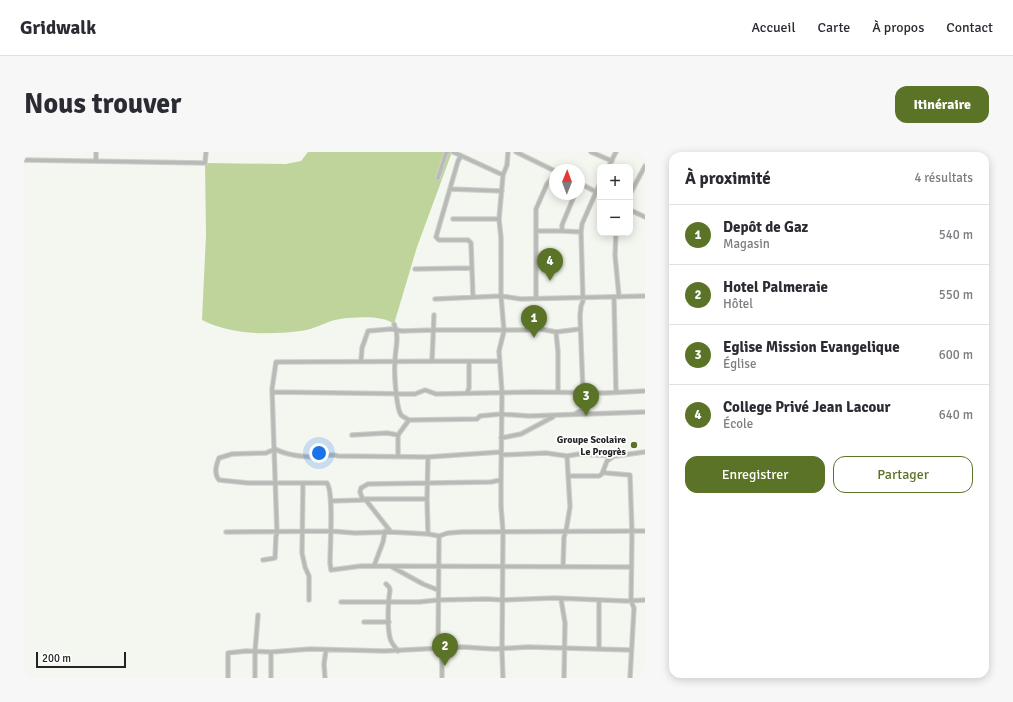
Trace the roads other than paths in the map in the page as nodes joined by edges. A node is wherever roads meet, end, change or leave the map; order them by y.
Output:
1 (96, 152) edge
2 (206, 152) edge
3 (448, 152) edge
4 (453, 152) edge
5 (508, 152) edge
6 (516, 152) edge
7 (591, 152) edge
8 (616, 152) edge
9 (461, 156) junction
10 (24, 160) edge
11 (96, 161) junction
12 (612, 161) junction
13 (610, 164) edge
14 (645, 166) edge
15 (549, 170) edge
16 (503, 176) junction
17 (438, 178) dead end
18 (549, 181) edge
19 (585, 187) edge
20 (633, 188) edge
21 (450, 189) junction
22 (502, 191) junction
23 (596, 192) joint
24 (572, 200) edge
25 (633, 211) edge
26 (645, 217) edge
27 (499, 218) junction
28 (453, 219) dead end
29 (562, 230) junction
30 (536, 231) junction
31 (581, 232) junction
32 (616, 236) edge
33 (472, 268) junction
34 (415, 269) dead end
35 (501, 296) junction
36 (645, 296) edge
37 (473, 297) junction
38 (536, 297) junction
39 (583, 297) junction
40 (616, 297) junction
41 (435, 299) dead end
42 (434, 315) dead end
43 (394, 324) dead end
44 (580, 329) junction
45 (397, 330) junction
46 (434, 330) junction
47 (504, 331) junction
48 (556, 332) junction
49 (361, 361) junction
50 (394, 361) junction
51 (432, 361) junction
52 (469, 361) junction
53 (499, 361) junction
54 (616, 391) junction
55 (645, 391) edge
56 (273, 392) junction
57 (558, 392) junction
58 (583, 392) junction
59 (467, 393) junction
60 (502, 393) junction
61 (397, 394) junction
62 (645, 412) edge
63 (502, 414) junction
64 (575, 414) junction
65 (558, 415) junction
66 (409, 420) junction
67 (352, 435) dead end
68 (398, 435) junction
69 (501, 438) junction
70 (275, 449) junction
71 (645, 452) edge
72 (501, 454) junction
73 (398, 456) junction
74 (567, 456) junction
75 (615, 456) junction
76 (428, 457) junction
77 (603, 471) junction
78 (569, 476) junction
79 (501, 480) junction
80 (276, 483) junction
81 (303, 483) junction
82 (428, 483) junction
83 (427, 499) junction
84 (364, 500) junction
85 (331, 501) junction
86 (330, 531) junction
87 (566, 531) junction
88 (226, 532) dead end
89 (303, 532) junction
90 (385, 532) junction
91 (391, 532) junction
92 (503, 532) junction
93 (632, 532) junction
94 (645, 532) edge
95 (277, 533) junction
96 (428, 534) junction
97 (439, 536) junction
98 (263, 560) dead end
99 (374, 566) junction
100 (391, 566) junction
101 (503, 566) junction
102 (438, 567) junction
103 (563, 567) junction
104 (631, 567) junction
105 (386, 584) dead end
106 (438, 590) junction
107 (561, 599) junction
108 (309, 600) dead end
109 (438, 600) junction
110 (502, 600) junction
111 (599, 600) junction
112 (645, 600) edge
113 (631, 601) junction
114 (341, 602) dead end
115 (389, 602) junction
116 (258, 615) dead end
117 (364, 622) dead end
118 (389, 622) junction
119 (502, 647) junction
120 (563, 648) junction
121 (440, 649) junction
122 (599, 649) junction
123 (326, 650) junction
124 (631, 650) junction
125 (398, 651) junction
126 (255, 652) junction
127 (271, 652) junction
128 (228, 678) edge
129 (255, 678) edge
130 (271, 678) edge
131 (325, 678) edge
132 (442, 678) edge
133 (503, 678) edge
134 (564, 678) edge
135 (630, 678) edge

1 - 11 street
2 - 11 street
3 - 17 street
4 - 9 street
5 - 16 street
6 - 15 street
7 - 12 street
8 - 12 street
9 - 16 street
9 - 21 street
10 - 11 street
12 - 13 street
14 - 20 street
16 - 22 street
18 - 30 street
19 - 23 street
21 - 22 street
21 - 33 street
22 - 27 street
23 - 31 street
24 - 29 street
25 - 26 street
27 - 28 street
27 - 35 street
29 - 30 street
29 - 31 street
30 - 38 street
31 - 39 street
32 - 40 street
33 - 34 street
33 - 37 street
35 - 37 street
35 - 38 street
35 - 47 street
36 - 40 street
37 - 41 street
38 - 39 street
39 - 40 street
39 - 44 street
40 - 54 street
42 - 46 street
43 - 45 street
44 - 48 street
44 - 58 street
45 - 46 street
45 - 49 street
45 - 50 street
46 - 47 street
46 - 51 street
47 - 48 street
47 - 53 street
48 - 57 street
49 - 50 street
49 - 56 street
50 - 51 street
50 - 61 street
51 - 52 street
52 - 53 street
52 - 59 street
53 - 60 street
54 - 55 street
54 - 58 street
56 - 61 street
56 - 70 street
57 - 58 street
57 - 60 street
58 - 64 street
59 - 60 street
59 - 61 street
60 - 63 street
61 - 66 street
62 - 64 street
63 - 65 street
63 - 66 street
63 - 69 street
64 - 65 street
65 - 69 street
66 - 68 street
67 - 68 street
68 - 73 street
69 - 72 street
70 - 73 street
70 - 80 street
70 - 80 street
71 - 75 street
72 - 74 street
72 - 76 street
72 - 79 street
73 - 76 street
74 - 75 street
74 - 78 street
75 - 77 street
76 - 82 street
77 - 78 street
77 - 93 street
78 - 87 street
79 - 82 street
79 - 92 street
80 - 81 street
80 - 95 street
81 - 85 street
81 - 89 street
82 - 83 street
82 - 84 street
83 - 84 street
83 - 96 street
84 - 85 street
84 - 91 street
85 - 86 street
86 - 89 street
86 - 90 street
86 - 99 street
87 - 92 street
87 - 93 street
87 - 103 street
88 - 95 street
89 - 95 street
89 - 108 street
90 - 91 street
90 - 99 street
91 - 96 street
92 - 97 street
92 - 101 street
93 - 94 street
93 - 104 street
95 - 98 street
96 - 97 street
97 - 102 street
99 - 100 street
100 - 102 street
100 - 106 street
101 - 102 street
101 - 103 street
101 - 110 street
102 - 106 street
103 - 104 street
104 - 113 street
105 - 115 street
106 - 109 street
107 - 110 street
107 - 111 street
107 - 120 street
109 - 110 street
109 - 115 street
109 - 121 street
110 - 119 street
111 - 113 street
111 - 122 street
112 - 113 street
113 - 124 street
114 - 115 street
115 - 118 street
116 - 126 street
117 - 118 street
118 - 125 street
119 - 120 street
119 - 121 street
119 - 133 street
120 - 122 street
120 - 134 street
121 - 125 street
121 - 132 street
122 - 124 street
123 - 125 street
123 - 127 street
123 - 131 street
124 - 135 street
126 - 127 street
126 - 128 street
126 - 129 street
127 - 130 street

